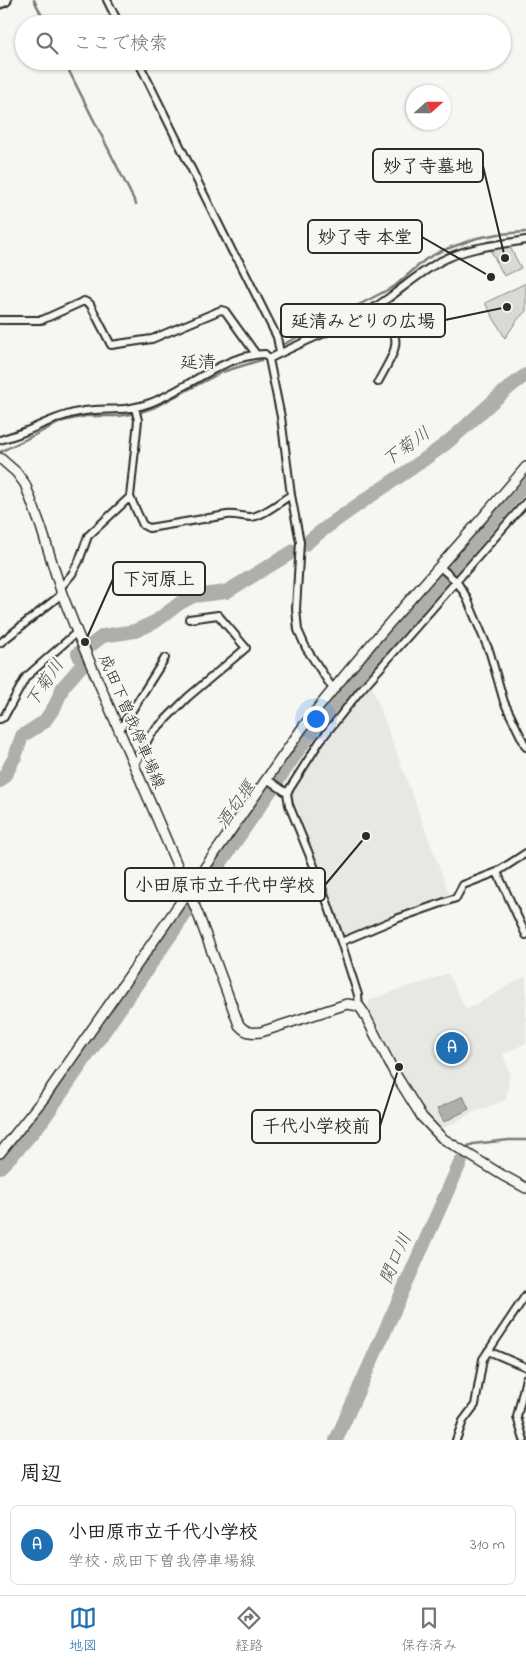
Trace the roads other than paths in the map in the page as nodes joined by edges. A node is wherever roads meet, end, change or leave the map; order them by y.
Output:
1 (5, 0) edge
2 (108, 0) edge
3 (0, 2) edge
4 (115, 15) edge
5 (142, 70) edge
6 (526, 240) edge
7 (379, 305) junction
8 (0, 320) edge
9 (280, 353) junction
10 (256, 354) junction
11 (269, 359) junction
12 (378, 382) dead end
13 (135, 408) junction
14 (0, 440) edge
15 (0, 458) edge
16 (526, 467) edge
17 (291, 495) junction
18 (130, 497) junction
19 (526, 502) edge
20 (440, 567) junction
21 (457, 582) junction
22 (61, 591) junction
23 (189, 619) dead end
24 (77, 632) junction
25 (0, 643) edge
26 (165, 658) dead end
27 (333, 689) junction
28 (0, 720) edge
29 (119, 732) junction
30 (526, 747) edge
31 (134, 766) junction
32 (267, 778) junction
33 (285, 791) junction
34 (526, 853) edge
35 (497, 872) junction
36 (188, 892) junction
37 (526, 935) edge
38 (341, 942) junction
39 (358, 1006) junction
40 (0, 1153) edge
41 (526, 1188) edge
42 (526, 1295) edge
43 (488, 1351) junction
44 (526, 1367) edge
45 (526, 1378) edge
46 (456, 1440) edge
47 (524, 1440) edge

1 - 3 highway
2 - 4 street
5 - 9 street
6 - 7 street
7 - 9 street
7 - 12 street
8 - 10 street
9 - 11 street
10 - 11 street
10 - 13 street
11 - 17 street
13 - 14 street
13 - 18 street
15 - 22 main road, 成田下曽我停車場線
16 - 20 main road
17 - 18 street
17 - 27 street
18 - 22 street
19 - 21 street
20 - 21 street
20 - 27 main road
21 - 30 street
21 - 33 street
22 - 24 main road, 成田下曽我停車場線
22 - 25 street
23 - 31 street
24 - 28 street
24 - 29 main road, 成田下曽我停車場線
26 - 29 street
27 - 32 main road
29 - 31 main road, 成田下曽我停車場線
31 - 36 main road, 成田下曽我停車場線
32 - 33 street
32 - 36 main road
33 - 38 street
34 - 35 street
35 - 37 street
35 - 38 street
36 - 39 main road, 成田下曽我停車場線
36 - 40 main road
38 - 39 street
39 - 41 main road
42 - 43 street
43 - 44 street
43 - 46 street
45 - 47 street

